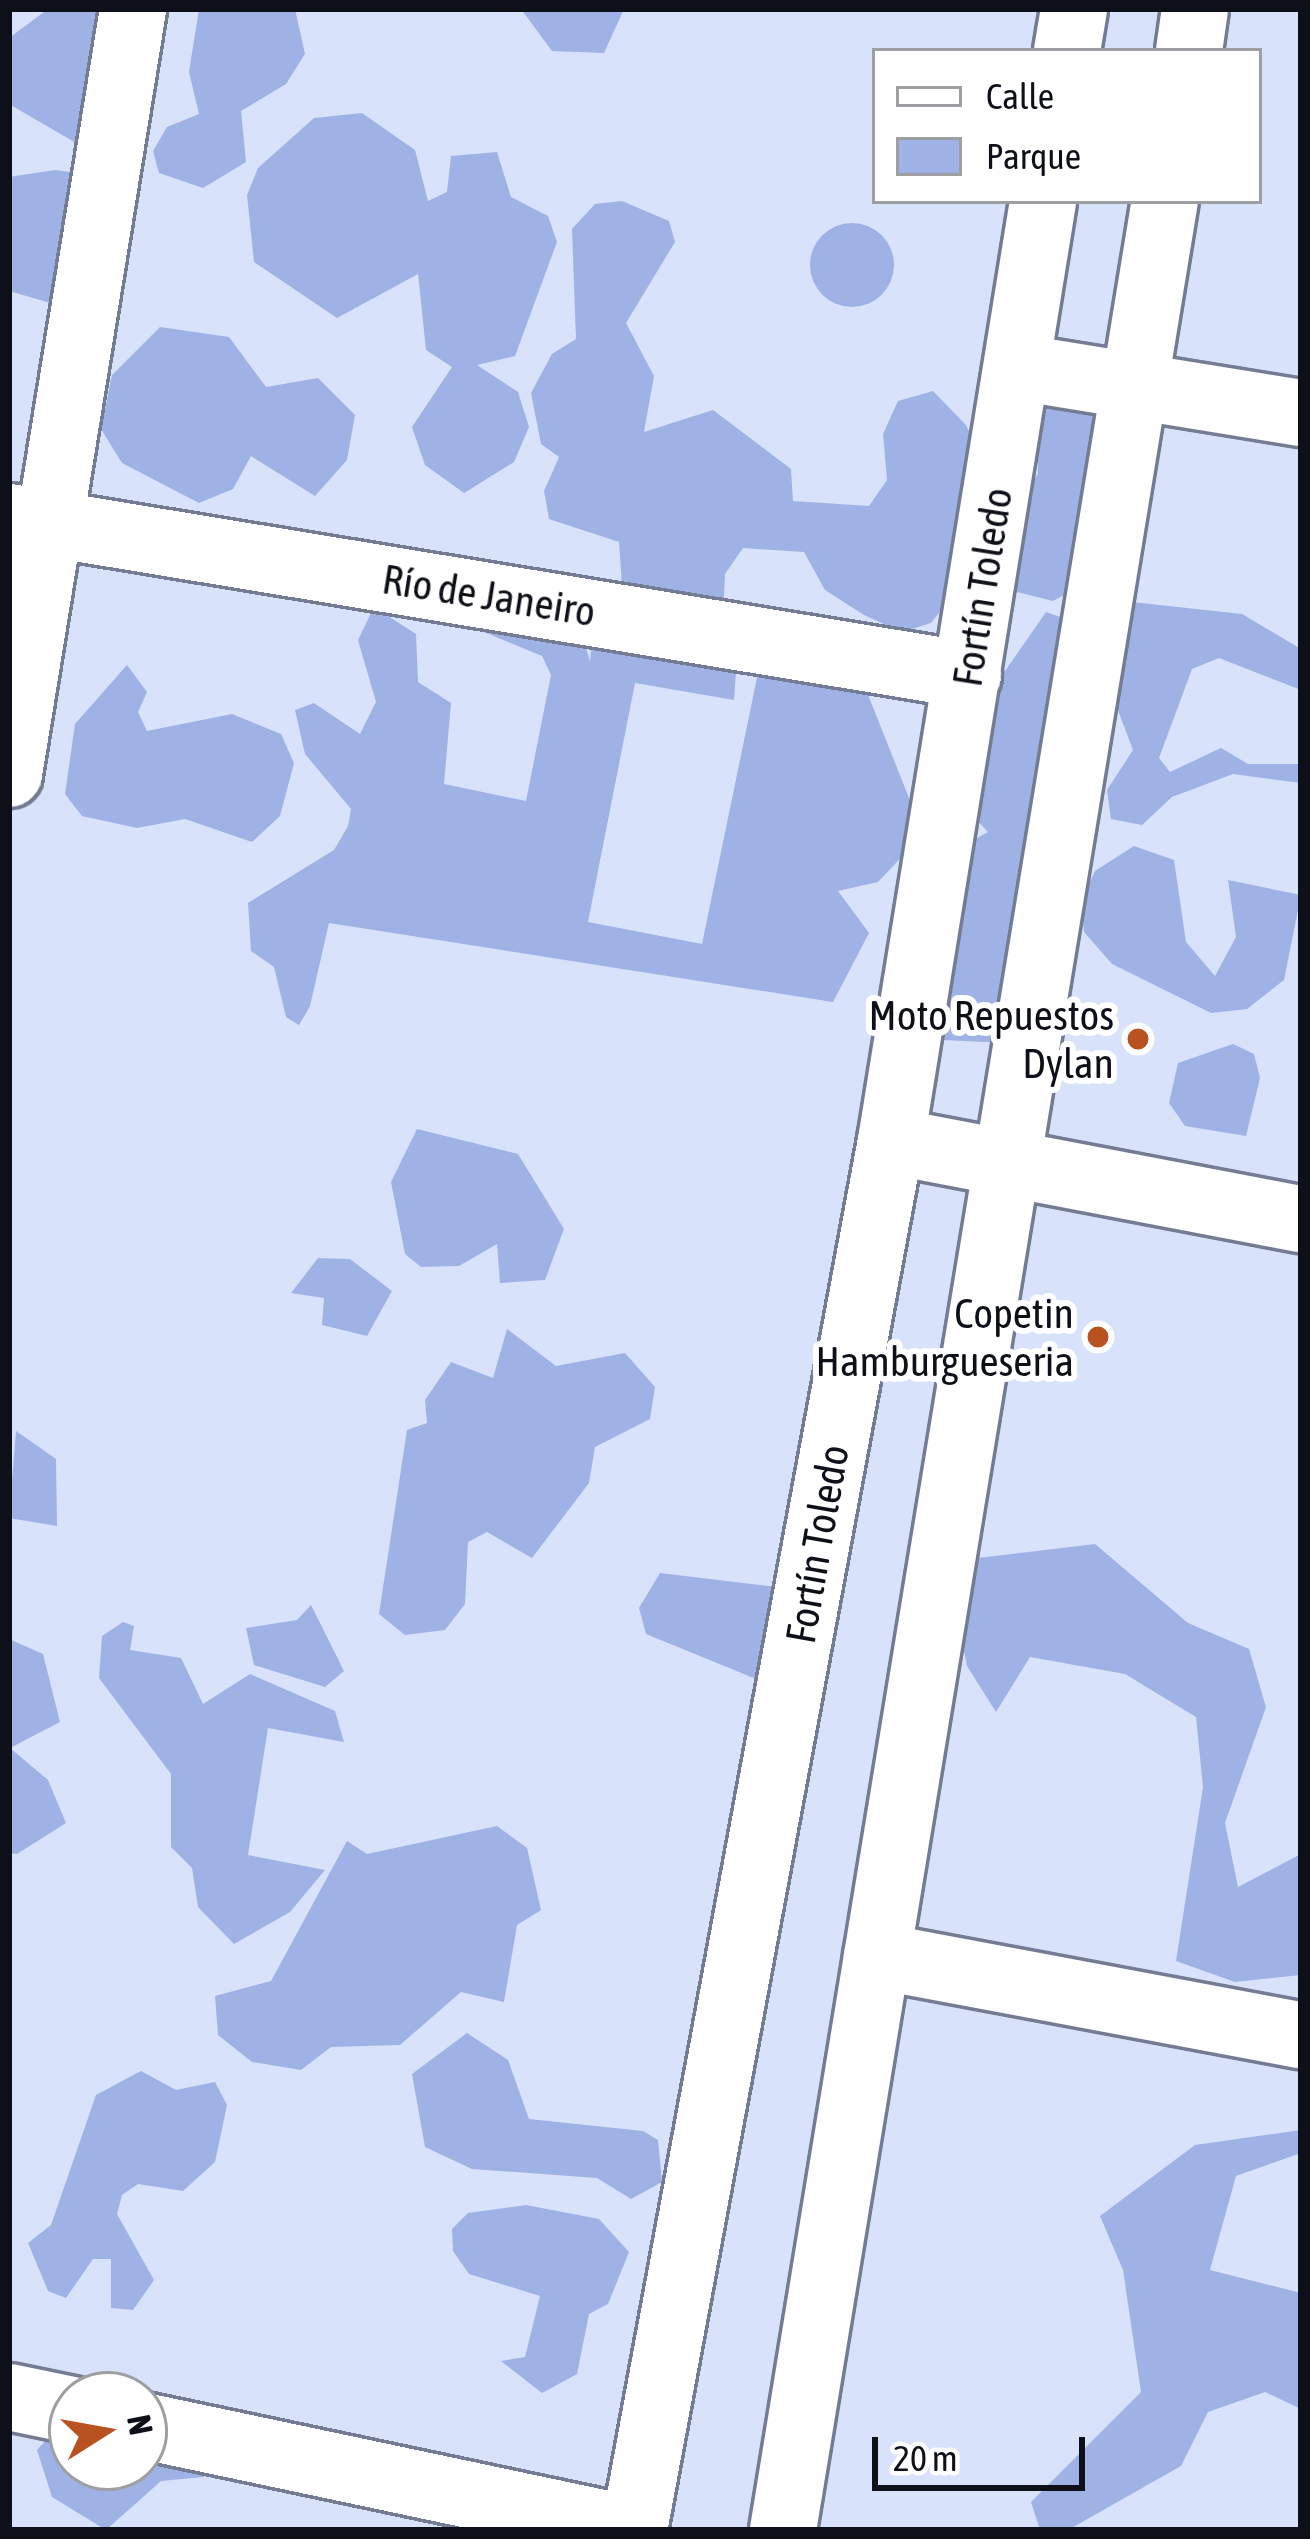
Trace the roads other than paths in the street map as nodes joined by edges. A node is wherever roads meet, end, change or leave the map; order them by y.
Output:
1 (133, 9) edge
2 (1073, 9) edge
3 (1195, 9) edge
4 (1067, 48) edge
5 (1189, 48) edge
6 (1043, 204) edge
7 (1166, 204) edge
8 (1017, 367) junction
9 (1137, 383) junction
10 (1301, 413) edge
11 (28, 520) edge
12 (968, 675) junction
13 (9, 774) edge
14 (891, 1141) junction
15 (1001, 1166) junction
16 (1301, 1219) edge
17 (877, 1956) junction
18 (1301, 2035) edge
19 (9, 2397) edge
20 (48, 2405) edge
21 (168, 2431) edge
22 (634, 2530) edge
23 (783, 2530) edge

1 - 11 street
2 - 4 street
3 - 5 street
6 - 8 street, Fortín Toledo
7 - 9 street
8 - 9 street
8 - 12 street, Fortín Toledo
9 - 10 street
9 - 15 street
11 - 12 street, Río de Janeiro
11 - 13 street
12 - 14 street, Fortín Toledo
14 - 15 street
14 - 22 street, Fortín Toledo
15 - 16 street
15 - 17 street
17 - 18 street
17 - 23 street
19 - 20 street
21 - 22 street

